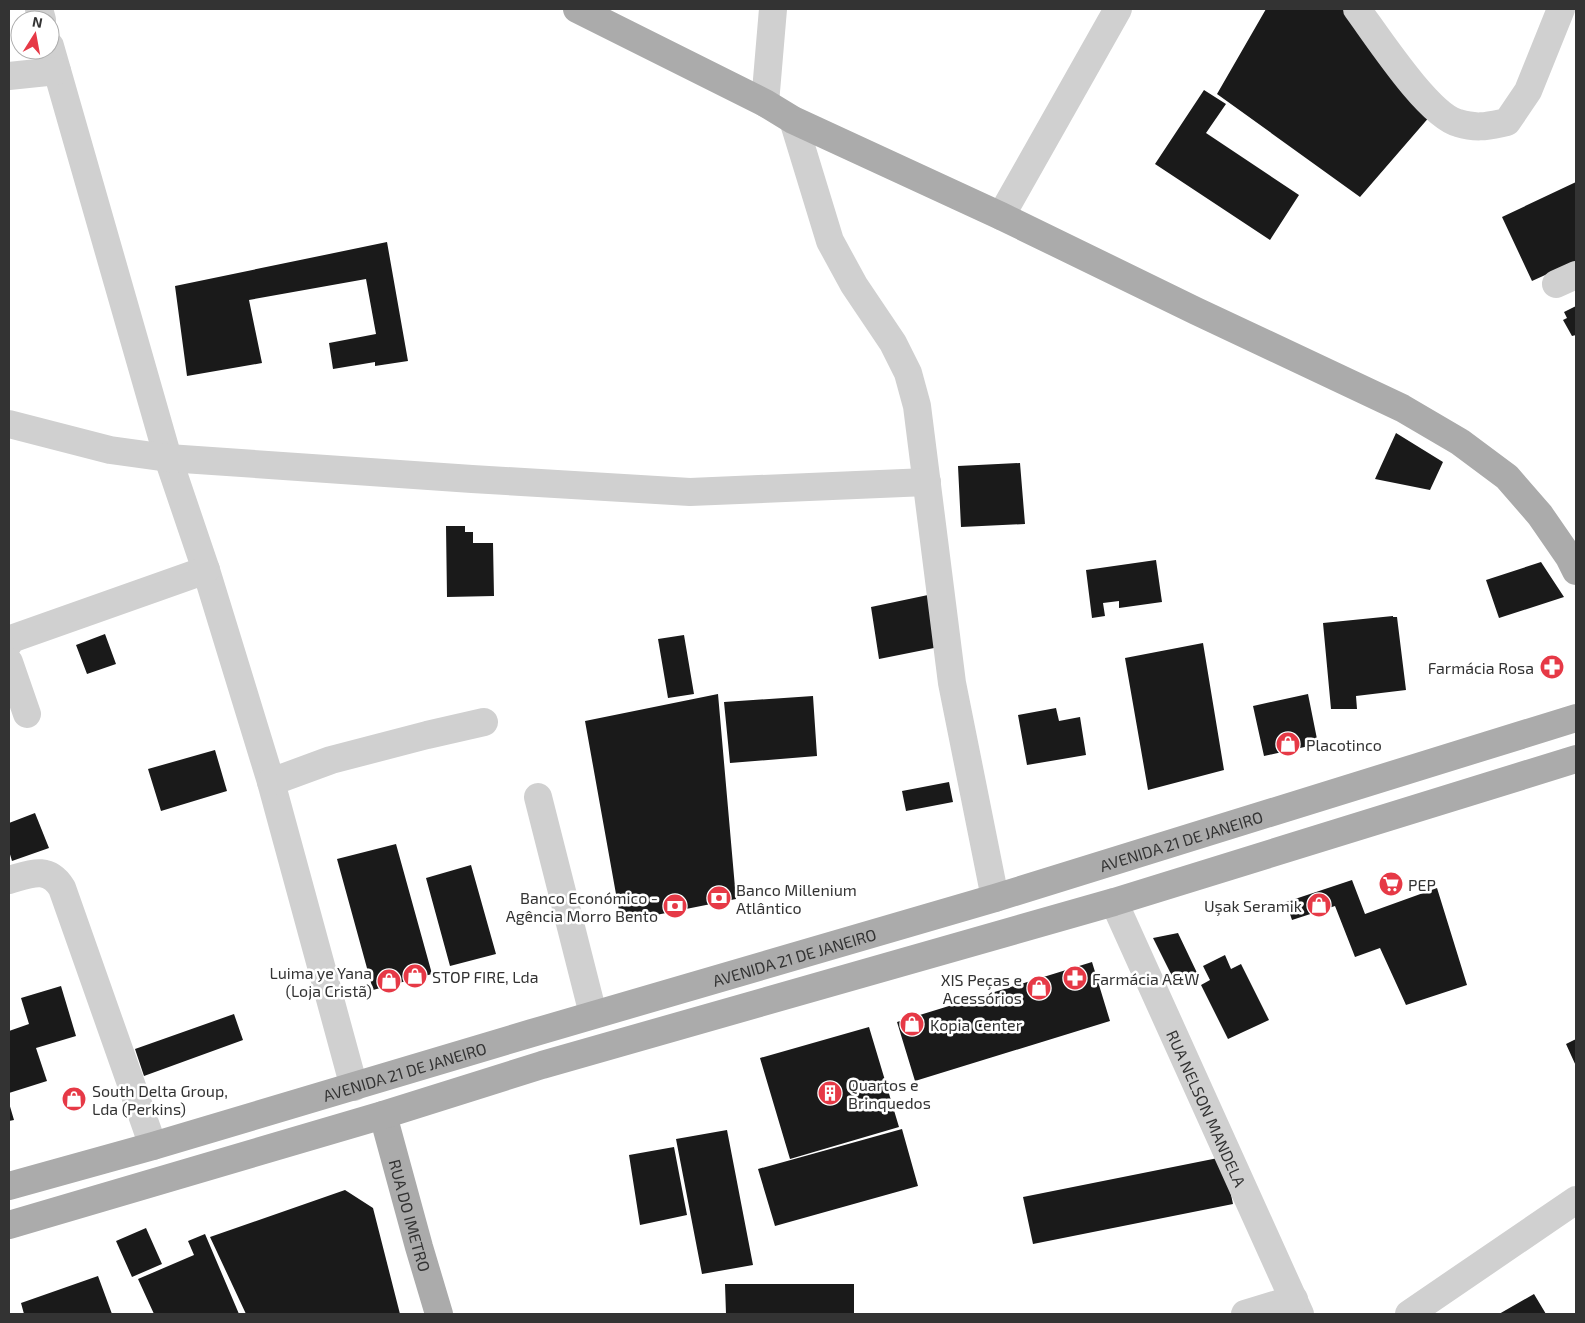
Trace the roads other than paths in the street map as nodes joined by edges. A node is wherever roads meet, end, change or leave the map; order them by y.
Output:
1 (577, 9) edge
2 (773, 9) edge
3 (1118, 9) edge
4 (1357, 9) edge
5 (1561, 9) edge
6 (51, 60) edge
7 (54, 60) edge
8 (9, 76) edge
9 (765, 103) junction
10 (793, 120) junction
11 (1001, 216) junction
12 (9, 424) edge
13 (168, 458) junction
14 (927, 482) junction
15 (206, 570) junction
16 (1576, 571) edge
17 (9, 644) edge
18 (9, 662) edge
19 (27, 714) dead end
20 (1576, 718) edge
21 (484, 722) dead end
22 (1576, 759) edge
23 (271, 782) junction
24 (538, 797) dead end
25 (9, 880) edge
26 (996, 898) junction
27 (1114, 902) junction
28 (593, 1014) junction
29 (354, 1087) junction
30 (383, 1115) junction
31 (154, 1146) junction
32 (9, 1186) edge
33 (1576, 1200) edge
34 (9, 1225) edge
35 (1297, 1307) edge
36 (439, 1314) edge
37 (1245, 1314) edge
38 (1409, 1314) edge

1 - 9 main road
2 - 9 street
3 - 11 street
4 - 5 street
6 - 8 street
7 - 13 street
9 - 10 main road
10 - 11 main road
10 - 14 street
11 - 16 main road
12 - 13 street
13 - 14 street
13 - 15 street
14 - 26 street
15 - 17 street
15 - 23 street
18 - 19 street
20 - 26 main road, AVENIDA 21 DE JANEIRO
21 - 23 street
22 - 27 main road
23 - 29 street
24 - 28 street
25 - 31 street
26 - 28 main road, AVENIDA 21 DE JANEIRO
27 - 30 main road
27 - 35 street, RUA NELSON MANDELA
28 - 29 main road, AVENIDA 21 DE JANEIRO
29 - 31 main road, AVENIDA 21 DE JANEIRO
30 - 34 main road
30 - 36 main road, RUA DO IMETRO
31 - 32 main road, AVENIDA 21 DE JANEIRO
33 - 38 street
35 - 37 street

